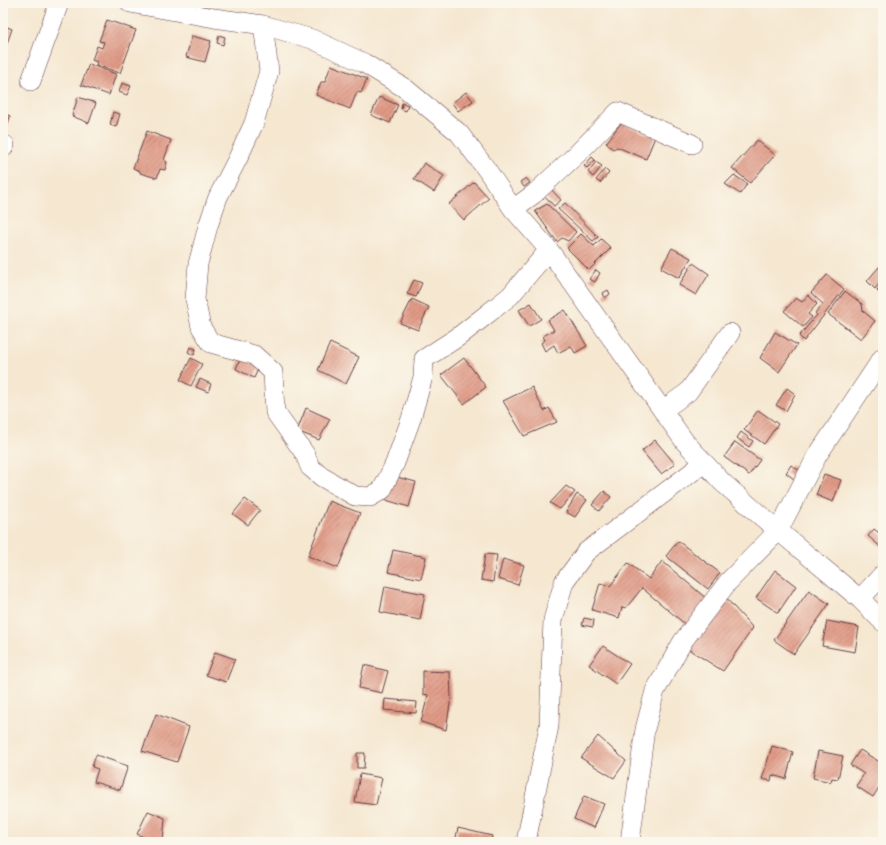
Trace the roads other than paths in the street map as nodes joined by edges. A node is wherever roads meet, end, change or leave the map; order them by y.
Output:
1 (58, 3) edge
2 (130, 3) edge
3 (218, 10) edge
4 (263, 25) junction
5 (31, 81) dead end
6 (692, 144) dead end
7 (512, 209) junction
8 (549, 250) junction
9 (730, 333) dead end
10 (883, 357) edge
11 (663, 410) junction
12 (704, 463) junction
13 (778, 531) junction
14 (883, 574) edge
15 (860, 599) junction
16 (883, 622) edge
17 (526, 842) edge
18 (630, 842) edge

1 - 5 street
2 - 3 street
3 - 4 street
4 - 7 street
4 - 8 street
6 - 7 street
7 - 8 street
8 - 11 street
9 - 11 street
10 - 13 street
11 - 12 street
12 - 13 street
12 - 17 street
13 - 15 street
13 - 18 street
14 - 15 street
15 - 16 street

